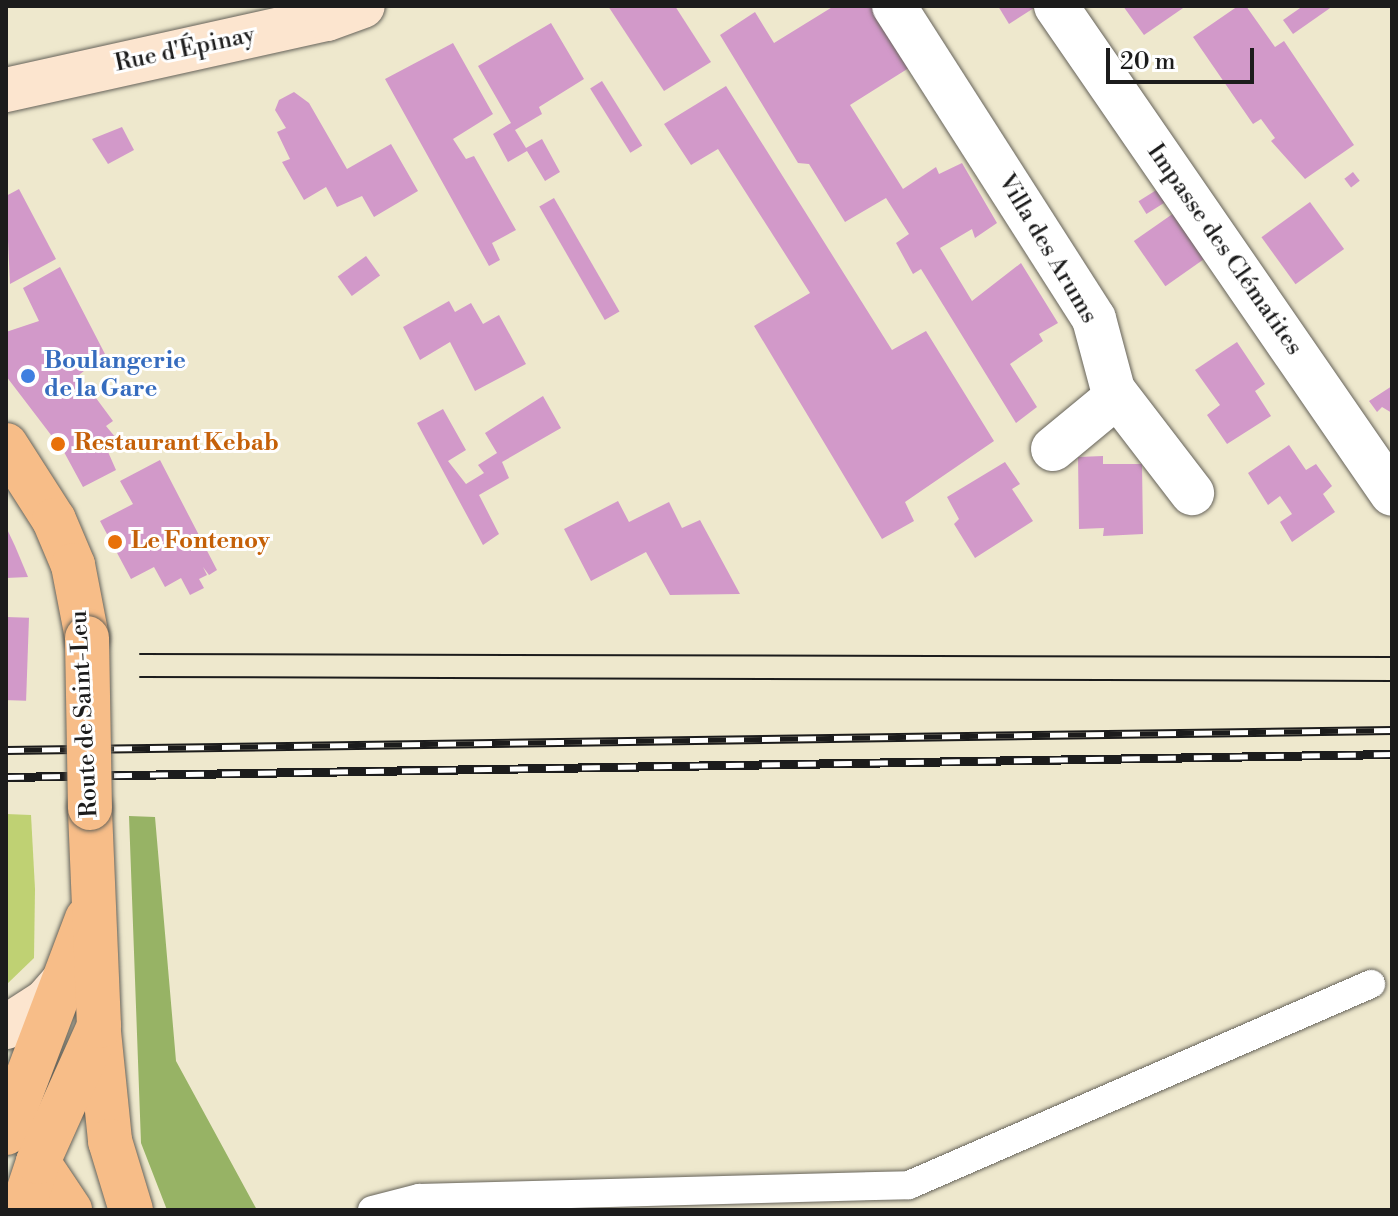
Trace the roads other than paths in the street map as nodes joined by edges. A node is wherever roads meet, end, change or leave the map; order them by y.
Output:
1 (363, 6) edge
2 (894, 6) edge
3 (1056, 6) edge
4 (6, 90) edge
5 (1117, 396) junction
6 (6, 445) edge
7 (1053, 449) dead end
8 (1192, 493) dead end
9 (1392, 494) edge
10 (91, 905) junction
11 (65, 979) junction
12 (1371, 984) dead end
13 (99, 1026) junction
14 (6, 1027) edge
15 (13, 1144) edge
16 (22, 1210) edge
17 (70, 1210) edge
18 (131, 1210) edge
19 (372, 1210) edge

1 - 4 main road, Rue d'Épinay
2 - 5 street, Villa des Arums
3 - 9 street, Impasse des Clématites
5 - 7 street
5 - 8 street, Villa des Arums
6 - 10 main road, Route de Saint-Leu, bridge
10 - 11 main road, Route de Saint-Leu
10 - 13 main road, Route de Saint-Leu
11 - 14 main road
11 - 15 main road, Route de Saint-Leu
12 - 19 lane
13 - 15 main road, Route de Saint-Leu
13 - 18 main road
15 - 16 main road, Route de Saint-Leu
15 - 17 main road

